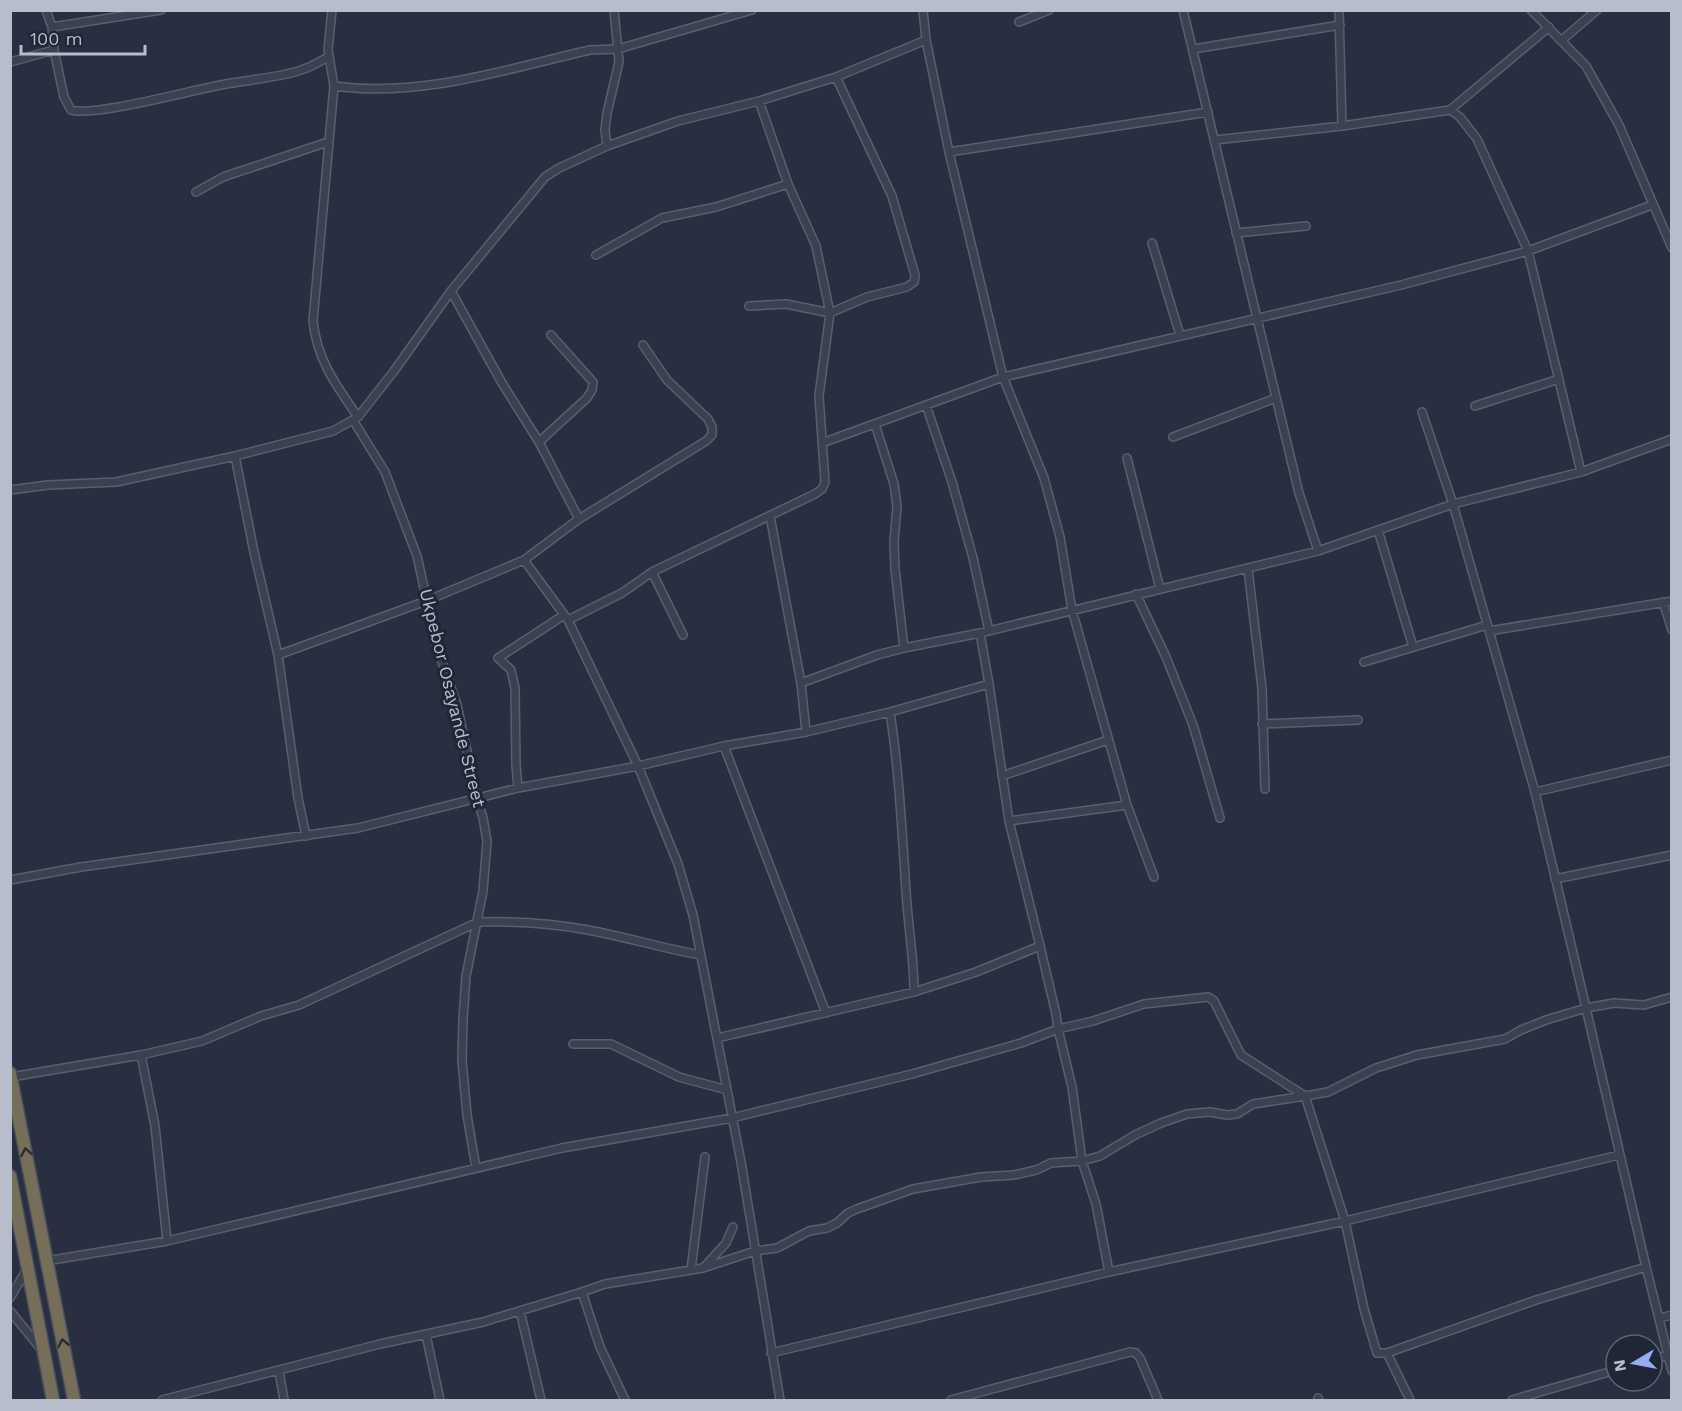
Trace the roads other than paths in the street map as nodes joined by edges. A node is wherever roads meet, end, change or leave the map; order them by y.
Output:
1 (46, 10) edge
2 (160, 10) edge
3 (332, 10) edge
4 (614, 10) edge
5 (752, 10) edge
6 (923, 10) edge
7 (1049, 10) edge
8 (1183, 10) edge
9 (1339, 10) edge
10 (1531, 10) edge
11 (1597, 10) edge
12 (140, 12) edge
13 (1019, 22) dead end
14 (1340, 25) junction
15 (52, 27) junction
16 (1549, 27) junction
17 (926, 40) junction
18 (1562, 40) junction
19 (618, 49) junction
20 (1193, 49) junction
21 (54, 50) junction
22 (328, 57) junction
23 (10, 62) edge
24 (837, 77) junction
25 (334, 86) junction
26 (759, 101) junction
27 (1450, 110) junction
28 (1208, 112) junction
29 (1342, 126) junction
30 (1215, 140) junction
31 (328, 142) junction
32 (607, 146) junction
33 (949, 152) junction
34 (788, 184) junction
35 (196, 192) dead end
36 (1652, 205) junction
37 (1306, 226) dead end
38 (1236, 233) junction
39 (1152, 243) dead end
40 (1671, 248) edge
41 (1528, 250) junction
42 (596, 255) dead end
43 (451, 291) junction
44 (749, 306) dead end
45 (830, 313) junction
46 (1256, 318) junction
47 (551, 335) dead end
48 (1180, 335) junction
49 (643, 345) dead end
50 (1003, 377) junction
51 (1558, 379) junction
52 (1276, 398) junction
53 (926, 405) junction
54 (1475, 406) dead end
55 (1422, 412) dead end
56 (355, 418) junction
57 (875, 424) junction
58 (1173, 437) dead end
59 (1671, 439) edge
60 (539, 442) junction
61 (822, 443) junction
62 (235, 456) junction
63 (1127, 458) dead end
64 (1581, 472) junction
65 (10, 490) edge
66 (1453, 504) junction
67 (770, 516) junction
68 (579, 519) junction
69 (1378, 530) junction
70 (1318, 551) junction
71 (524, 560) junction
72 (1248, 569) junction
73 (652, 572) junction
74 (1160, 589) junction
75 (1136, 594) junction
76 (426, 601) junction
77 (1671, 601) edge
78 (1663, 602) junction
79 (1072, 610) junction
80 (566, 617) junction
81 (1488, 628) junction
82 (1671, 630) edge
83 (989, 631) junction
84 (980, 633) junction
85 (683, 635) dead end
86 (1413, 647) junction
87 (904, 648) junction
88 (278, 655) junction
89 (1364, 662) dead end
90 (801, 684) junction
91 (989, 684) junction
92 (890, 712) junction
93 (1358, 720) dead end
94 (1262, 724) junction
95 (806, 732) junction
96 (1108, 741) junction
97 (724, 746) junction
98 (1671, 760) edge
99 (638, 766) junction
100 (1002, 776) junction
101 (518, 788) junction
102 (1265, 789) dead end
103 (1535, 792) junction
104 (477, 798) junction
105 (1127, 805) junction
106 (1220, 818) dead end
107 (1009, 821) junction
108 (306, 836) junction
109 (1671, 855) edge
110 (1155, 877) dead end
111 (1555, 879) junction
112 (10, 880) edge
113 (478, 922) junction
114 (1040, 946) junction
115 (700, 955) junction
116 (914, 992) junction
117 (1671, 997) edge
118 (1586, 1008) junction
119 (826, 1013) junction
120 (1058, 1029) junction
121 (717, 1038) junction
122 (573, 1044) dead end
123 (141, 1055) junction
124 (11, 1075) edge
125 (727, 1090) junction
126 (1305, 1096) junction
127 (732, 1118) junction
128 (1619, 1155) junction
129 (705, 1157) dead end
130 (1082, 1161) junction
131 (476, 1168) junction
132 (10, 1176) edge
133 (1345, 1221) junction
134 (733, 1227) dead end
135 (167, 1240) junction
136 (755, 1251) junction
137 (46, 1261) junction
138 (28, 1267) junction
139 (1646, 1267) junction
140 (703, 1268) junction
141 (691, 1270) junction
142 (1109, 1272) junction
143 (582, 1292) junction
144 (10, 1298) edge
145 (10, 1311) edge
146 (520, 1311) junction
147 (1671, 1315) edge
148 (1659, 1318) junction
149 (426, 1335) junction
150 (43, 1351) junction
151 (771, 1353) junction
152 (1387, 1353) junction
153 (1668, 1355) junction
154 (1664, 1356) edge
155 (279, 1371) junction
156 (1671, 1371) edge
157 (1604, 1374) edge
158 (53, 1401) edge
159 (74, 1401) edge
160 (162, 1401) edge
161 (284, 1401) edge
162 (440, 1401) edge
163 (541, 1401) edge
164 (625, 1401) edge
165 (780, 1401) edge
166 (951, 1401) edge
167 (1158, 1401) edge
168 (1410, 1401) edge
169 (1512, 1401) edge

1 - 15 street
2 - 12 street
3 - 22 street, Ukpebor Osayande Street
4 - 19 street
5 - 19 street
6 - 17 street
7 - 13 street
8 - 20 street
9 - 14 street
10 - 16 street
11 - 18 street
12 - 15 street
14 - 20 street
14 - 29 street
15 - 21 street
16 - 18 street
16 - 27 street
17 - 24 street
17 - 33 street
18 - 36 street
19 - 25 street
19 - 32 street
20 - 28 street
21 - 22 street
21 - 23 street
22 - 25 street, Ukpebor Osayande Street
24 - 26 street
24 - 45 street
25 - 31 street, Ukpebor Osayande Street
26 - 32 street
26 - 34 street
27 - 29 street
27 - 41 street
28 - 30 street
28 - 33 street
29 - 30 street
30 - 38 street
31 - 35 street
31 - 56 street, Ukpebor Osayande Street
32 - 43 street
33 - 50 street
34 - 42 street
34 - 45 street
36 - 40 street
36 - 41 street
37 - 38 street
38 - 46 street
39 - 48 street
41 - 46 street
41 - 51 street
43 - 56 street
43 - 60 street
44 - 45 street
45 - 61 street
46 - 48 street
46 - 52 street
47 - 60 street
48 - 50 street
49 - 68 street
50 - 53 street
50 - 79 street
51 - 54 street
51 - 64 street
52 - 58 street
52 - 70 street
53 - 57 street
53 - 83 street
55 - 66 street
56 - 62 street
56 - 76 street, Ukpebor Osayande Street
57 - 61 street
57 - 87 street
59 - 64 street
60 - 68 street
61 - 67 street
62 - 65 street
62 - 88 street
63 - 74 street
64 - 66 street
66 - 69 street
66 - 81 street
67 - 73 street
67 - 90 street
68 - 71 street
69 - 70 street
69 - 86 street
70 - 72 street
71 - 76 street
71 - 80 street
72 - 74 street
72 - 94 street
73 - 80 street
73 - 85 street
74 - 75 street
75 - 79 street
75 - 106 street
76 - 88 street
76 - 104 street, Ukpebor Osayande Street
77 - 78 street
78 - 81 street
78 - 82 street
79 - 83 street
79 - 96 street
80 - 99 street
80 - 101 street
81 - 86 street
81 - 103 street
83 - 84 street
84 - 87 street
84 - 91 street
86 - 89 street
87 - 90 street
88 - 108 street
90 - 95 street
91 - 92 street
91 - 100 street
92 - 95 street
92 - 116 street
93 - 94 street
94 - 102 street
95 - 97 street
96 - 100 street
96 - 105 street
97 - 99 street
97 - 119 street
98 - 103 street
99 - 101 street
99 - 115 street
100 - 107 street
101 - 104 street
103 - 111 street
104 - 108 street
104 - 113 street, Ukpebor Osayande Street
105 - 107 street
105 - 110 street
107 - 114 street
108 - 112 street
109 - 111 street
111 - 118 street
113 - 115 street
113 - 123 street
113 - 131 street, Ukpebor Osayande Street
114 - 116 street
114 - 120 street
115 - 121 street
116 - 119 street
117 - 118 street
118 - 126 street
118 - 128 street
119 - 121 street
120 - 126 street
120 - 127 street
120 - 130 street
121 - 125 street
122 - 125 street
123 - 124 street
123 - 135 street
137 -> 124 highway
125 - 127 street
126 - 130 street
126 - 133 street
127 - 131 street
127 - 136 street
128 - 133 street
128 - 139 street
129 - 141 street
130 - 136 street
130 - 142 street
131 - 135 street
132 - 138 highway
133 - 142 street
133 - 152 street
134 - 140 street
135 - 137 street
136 - 140 street
136 - 151 street
159 -> 137 highway
138 - 144 street
138 - 150 highway
139 - 148 street
139 - 152 street
140 - 141 street
141 - 143 street
142 - 151 street
143 - 146 street
143 - 164 street
145 - 150 street
146 - 149 street
146 - 163 street
147 - 148 street
148 - 153 street
149 - 155 street
149 - 162 street
150 - 158 highway
151 - 165 street
152 - 168 street
153 - 154 street
153 - 156 street
155 - 160 street
155 - 161 street
157 - 169 street
166 - 167 street

